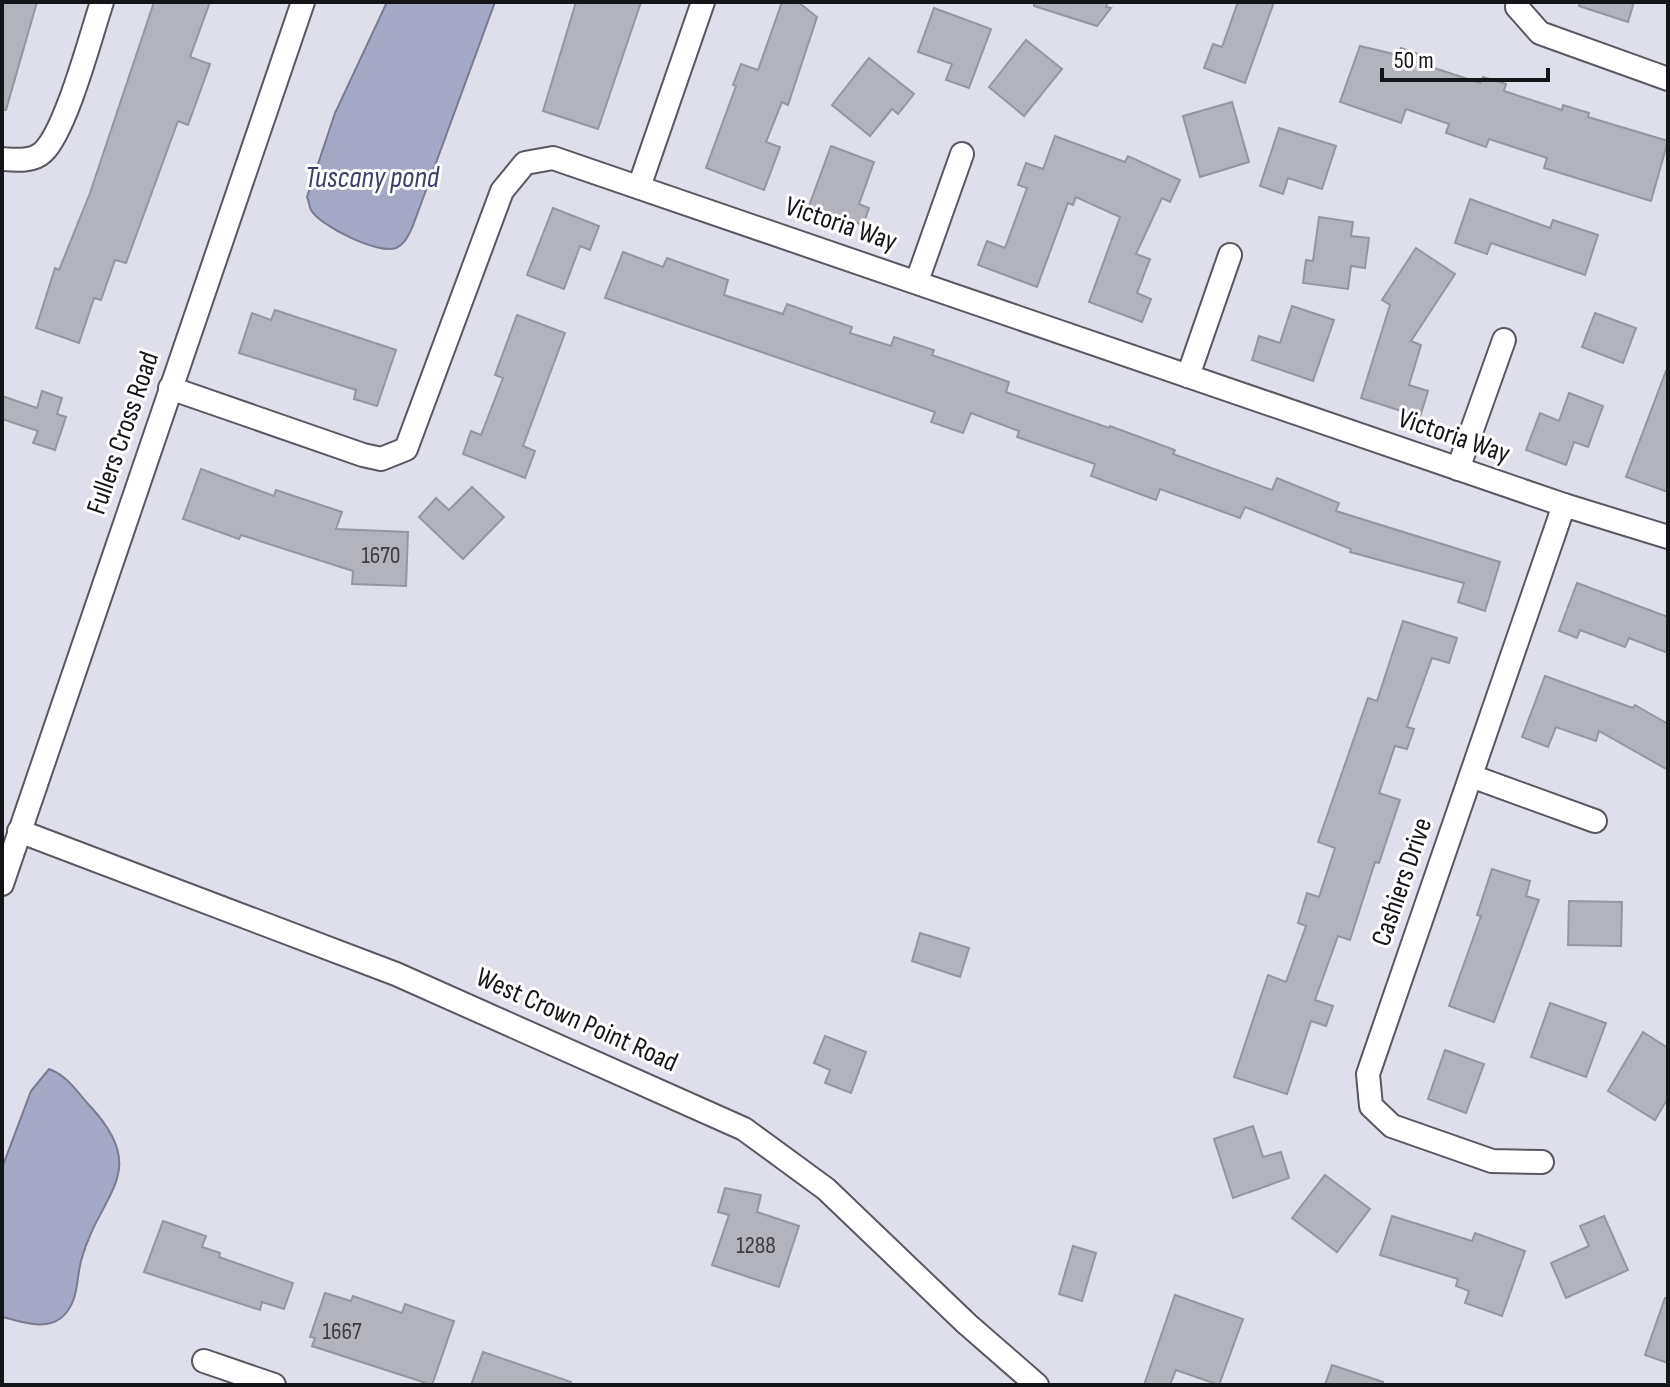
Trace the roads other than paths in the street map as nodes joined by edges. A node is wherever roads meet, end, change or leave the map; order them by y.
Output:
1 (102, 2) edge
2 (303, 2) edge
3 (703, 2) edge
4 (1518, 2) edge
5 (1668, 79) edge
6 (962, 154) dead end
7 (2, 159) edge
8 (639, 187) junction
9 (1230, 255) dead end
10 (917, 281) junction
11 (1504, 340) dead end
12 (1188, 376) junction
13 (170, 388) junction
14 (1458, 469) junction
15 (1564, 505) junction
16 (1668, 537) edge
17 (1471, 776) junction
18 (1595, 821) dead end
19 (19, 831) junction
20 (2, 884) edge
21 (1542, 1162) dead end
22 (204, 1361) dead end
23 (274, 1385) edge
24 (1037, 1385) edge

1 - 7 street
2 - 13 street, Fullers Cross Road
3 - 8 street
4 - 5 street
6 - 10 street
8 - 10 street, Victoria Way
8 - 13 street, Victoria Way
9 - 12 street
10 - 12 street, Victoria Way
11 - 14 street
12 - 14 street, Victoria Way
13 - 19 street, Fullers Cross Road
14 - 15 street, Victoria Way
15 - 16 street, Victoria Way
15 - 17 street, Cashiers Drive
17 - 18 street
17 - 21 street, Cashiers Drive
19 - 20 street, Fullers Cross Road
19 - 24 street, West Crown Point Road
22 - 23 street

